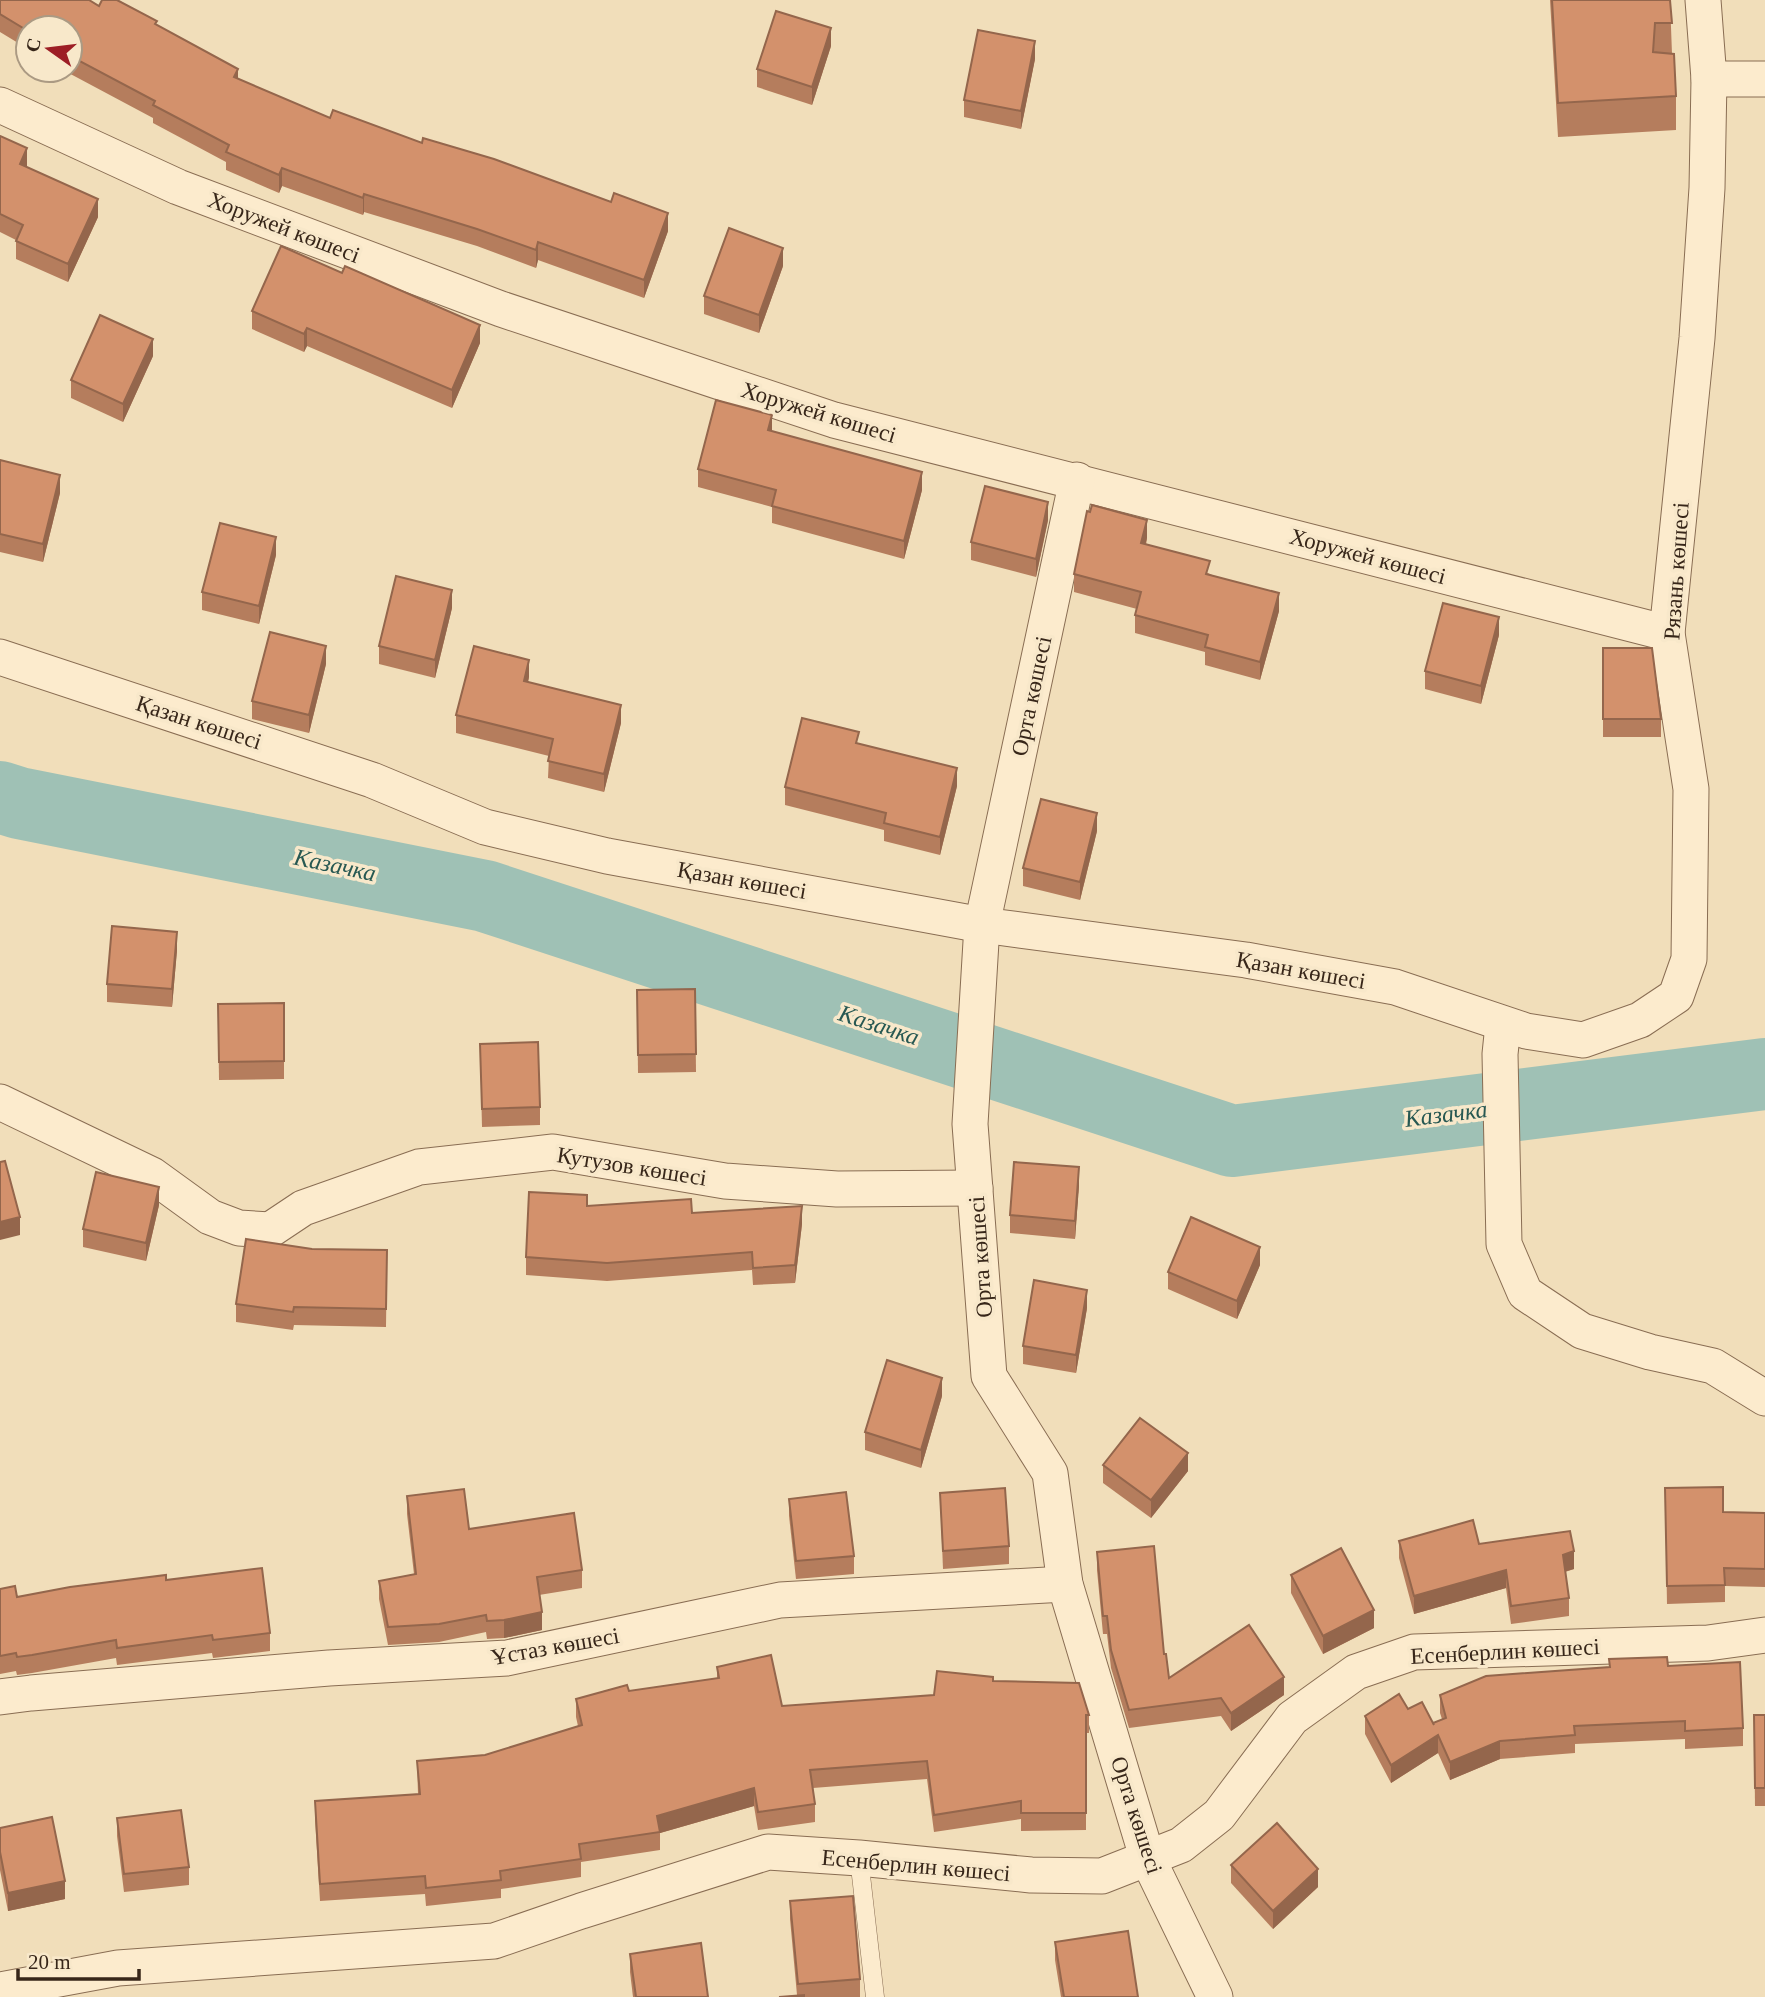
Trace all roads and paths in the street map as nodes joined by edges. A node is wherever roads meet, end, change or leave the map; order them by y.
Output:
1 (1703, 0) edge
2 (1709, 79) junction
3 (1765, 79) edge
4 (0, 104) edge
5 (1077, 480) junction
6 (1667, 633) junction
7 (0, 657) edge
8 (982, 937) junction
9 (1501, 1039) junction
10 (0, 1102) edge
11 (975, 1188) junction
12 (1765, 1398) edge
13 (1065, 1584) junction
14 (1765, 1635) edge
15 (0, 1697) edge
16 (1147, 1857) junction
17 (859, 1858) junction
18 (0, 1990) edge
19 (875, 1997) edge
20 (1215, 1997) edge

1 - 2 street, Рязань көшесі
2 - 3 street
2 - 6 street, Рязань көшесі
4 - 5 street, Хоружей көшесі
5 - 6 street, Хоружей көшесі
5 - 8 street, Орта көшесі
6 - 9 street, Рязань көшесі
7 - 8 street, Қазан көшесі
8 - 9 street, Қазан көшесі
8 - 11 street, Орта көшесі
9 - 12 street
10 - 11 street, Кутузов көшесі
11 - 13 street, Орта көшесі
13 - 15 street, Ұстаз көшесі
13 - 16 street, Орта көшесі
14 - 16 street, Есенберлин көшесі
16 - 17 street, Есенберлин көшесі
16 - 20 street, Орта көшесі
17 - 18 street, Есенберлин көшесі
17 - 19 lane

